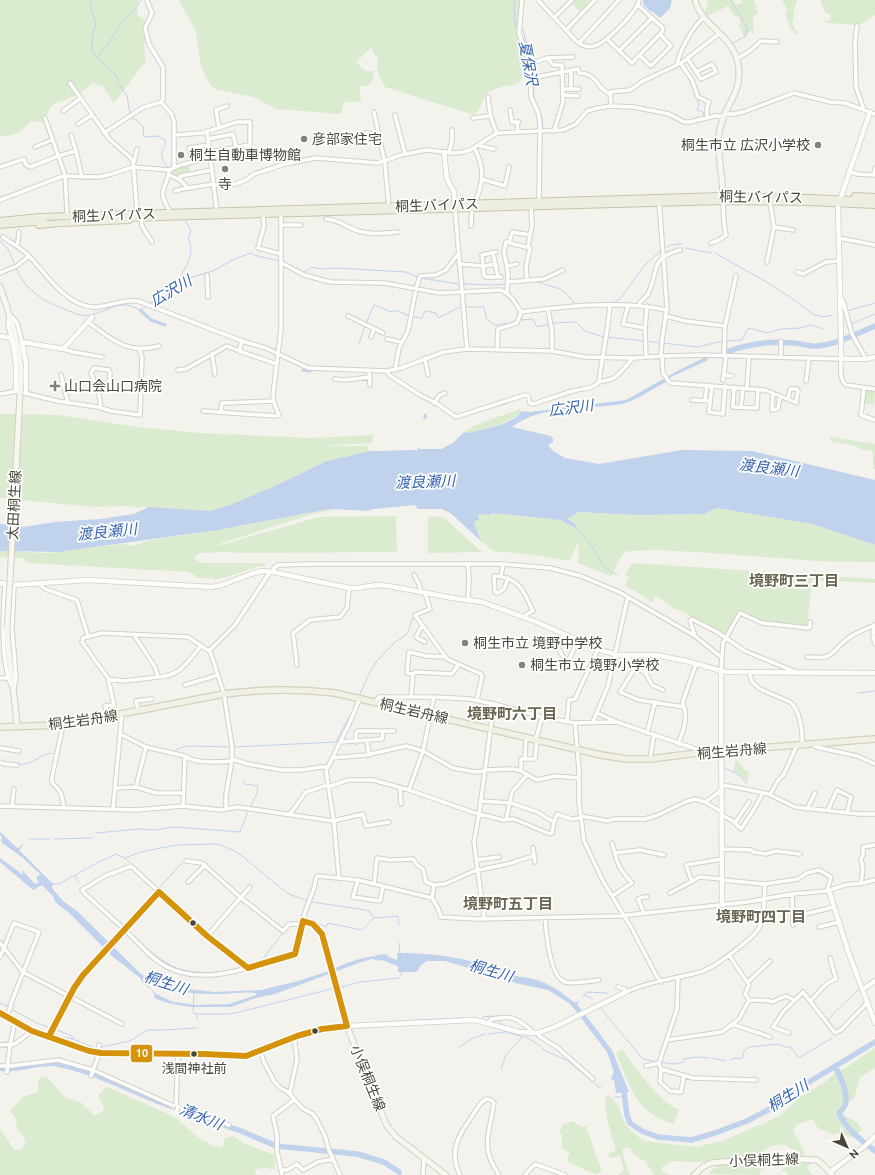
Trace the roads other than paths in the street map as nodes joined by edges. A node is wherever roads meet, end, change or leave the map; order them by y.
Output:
1 (147, 0) edge
2 (522, 0) edge
3 (538, 0) edge
4 (548, 0) edge
5 (572, 0) edge
6 (595, 0) edge
7 (619, 0) edge
8 (639, 0) edge
9 (695, 0) edge
10 (543, 5) junction
11 (638, 5) junction
12 (555, 17) junction
13 (704, 17) junction
14 (652, 18) junction
15 (857, 26) dead end
16 (566, 30) junction
17 (720, 33) junction
18 (660, 34) junction
19 (607, 39) junction
20 (777, 42) dead end
21 (579, 43) junction
22 (619, 52) junction
23 (640, 55) junction
24 (547, 58) junction
25 (573, 58) dead end
26 (688, 59) junction
27 (737, 59) junction
28 (529, 64) junction
29 (679, 64) junction
30 (571, 70) junction
31 (562, 72) junction
32 (696, 72) junction
33 (531, 78) junction
34 (70, 83) dead end
35 (563, 89) junction
36 (571, 89) junction
37 (578, 89) dead end
38 (610, 94) junction
39 (563, 95) junction
40 (578, 96) dead end
41 (488, 97) dead end
42 (81, 98) junction
43 (161, 102) junction
44 (227, 106) dead end
45 (611, 106) junction
46 (510, 110) dead end
47 (864, 110) junction
48 (63, 111) dead end
49 (374, 112) dead end
50 (872, 113) edge
51 (92, 115) junction
52 (395, 115) dead end
53 (725, 115) junction
54 (490, 116) junction
55 (45, 118) dead end
56 (473, 118) dead end
57 (707, 118) junction
58 (78, 124) dead end
59 (219, 128) junction
60 (452, 130) dead end
61 (207, 131) junction
62 (554, 131) junction
63 (518, 132) junction
64 (541, 132) junction
65 (104, 133) junction
66 (365, 133) dead end
67 (497, 133) junction
68 (378, 134) junction
69 (71, 135) dead end
70 (175, 135) junction
71 (208, 139) junction
72 (52, 140) junction
73 (209, 145) junction
74 (478, 145) junction
75 (35, 146) dead end
76 (236, 147) junction
77 (474, 148) junction
78 (137, 149) dead end
79 (494, 149) dead end
80 (76, 151) junction
81 (210, 152) junction
82 (447, 152) junction
83 (405, 154) junction
84 (58, 156) junction
85 (210, 157) junction
86 (193, 162) junction
87 (384, 162) junction
88 (133, 165) junction
89 (0, 167) edge
90 (174, 168) junction
91 (509, 168) dead end
92 (875, 168) edge
93 (169, 170) junction
94 (212, 170) junction
95 (850, 171) junction
96 (874, 174) edge
97 (65, 175) junction
98 (169, 175) junction
99 (82, 177) junction
100 (178, 179) junction
101 (482, 179) junction
102 (214, 185) junction
103 (188, 188) junction
104 (175, 191) dead end
105 (875, 197) edge
106 (723, 199) junction
107 (0, 200) edge
108 (659, 201) junction
109 (840, 201) junction
110 (875, 201) edge
111 (770, 202) junction
112 (539, 204) junction
113 (455, 206) junction
114 (473, 206) junction
115 (531, 207) junction
116 (875, 207) edge
117 (389, 208) junction
118 (137, 211) junction
119 (281, 211) junction
120 (67, 213) junction
121 (171, 213) junction
122 (217, 213) junction
123 (263, 214) junction
124 (0, 218) edge
125 (141, 218) junction
126 (326, 218) junction
127 (40, 219) junction
128 (0, 221) edge
129 (281, 225) junction
130 (300, 225) dead end
131 (0, 226) edge
132 (471, 226) dead end
133 (774, 227) junction
134 (0, 229) edge
135 (793, 230) dead end
136 (19, 232) dead end
137 (398, 232) dead end
138 (530, 236) junction
139 (3, 237) dead end
140 (839, 238) junction
141 (152, 242) dead end
142 (509, 243) junction
143 (711, 243) dead end
144 (875, 245) edge
145 (16, 246) junction
146 (528, 247) junction
147 (680, 250) dead end
148 (281, 254) junction
149 (458, 254) junction
150 (29, 256) junction
151 (664, 257) junction
152 (839, 261) junction
153 (767, 262) dead end
154 (282, 263) junction
155 (459, 264) junction
156 (495, 264) junction
157 (517, 264) dead end
158 (484, 266) junction
159 (506, 266) junction
160 (563, 270) dead end
161 (0, 272) edge
162 (797, 272) dead end
163 (207, 274) dead end
164 (736, 276) dead end
165 (527, 280) junction
166 (508, 282) junction
167 (0, 287) edge
168 (416, 289) junction
169 (462, 292) junction
170 (507, 292) junction
171 (208, 297) dead end
172 (840, 298) junction
173 (610, 305) junction
174 (628, 306) junction
175 (638, 306) junction
176 (648, 306) junction
177 (548, 308) junction
178 (667, 310) junction
179 (521, 312) junction
180 (9, 314) junction
181 (348, 316) dead end
182 (666, 316) junction
183 (92, 317) dead end
184 (88, 322) junction
185 (725, 326) junction
186 (646, 328) junction
187 (374, 329) junction
188 (382, 333) dead end
189 (0, 336) edge
190 (371, 337) dead end
191 (12, 338) junction
192 (387, 339) dead end
193 (242, 341) junction
194 (22, 342) junction
195 (401, 342) junction
196 (781, 343) dead end
197 (159, 346) dead end
198 (63, 348) junction
199 (139, 348) junction
200 (467, 349) junction
201 (497, 350) junction
202 (239, 351) junction
203 (552, 351) junction
204 (212, 354) junction
205 (278, 354) junction
206 (662, 356) junction
207 (725, 356) junction
208 (102, 357) dead end
209 (603, 357) junction
210 (646, 357) junction
211 (749, 357) junction
212 (781, 357) junction
213 (875, 357) edge
214 (425, 358) junction
215 (633, 358) junction
216 (809, 358) junction
217 (841, 359) junction
218 (866, 359) junction
219 (277, 364) junction
220 (178, 370) dead end
221 (395, 370) junction
222 (370, 371) junction
223 (387, 371) junction
224 (215, 374) dead end
225 (61, 375) dead end
226 (428, 375) dead end
227 (732, 376) dead end
228 (370, 378) junction
229 (335, 379) dead end
230 (806, 381) dead end
231 (599, 382) junction
232 (370, 384) dead end
233 (97, 385) junction
234 (707, 385) junction
235 (712, 386) junction
236 (725, 386) junction
237 (734, 387) junction
238 (745, 388) junction
239 (864, 388) junction
240 (758, 389) junction
241 (875, 389) edge
242 (17, 391) joint
243 (25, 393) joint
244 (445, 393) dead end
245 (773, 393) junction
246 (0, 394) edge
247 (780, 396) junction
248 (788, 399) junction
249 (692, 400) dead end
250 (274, 401) junction
251 (705, 401) junction
252 (710, 401) junction
253 (434, 402) junction
254 (68, 403) junction
255 (741, 407) junction
256 (101, 408) junction
257 (203, 411) dead end
258 (221, 412) junction
259 (875, 420) edge
260 (468, 564) junction
261 (503, 564) junction
262 (271, 572) junction
263 (414, 575) dead end
264 (502, 576) junction
265 (508, 578) junction
266 (8, 583) edge
267 (38, 584) junction
268 (349, 588) junction
269 (423, 592) junction
270 (468, 600) junction
271 (627, 600) dead end
272 (2, 604) edge
273 (525, 617) junction
274 (810, 622) dead end
275 (874, 625) edge
276 (422, 626) junction
277 (564, 634) junction
278 (134, 635) junction
279 (88, 636) junction
280 (694, 636) junction
281 (725, 638) junction
282 (578, 639) junction
283 (425, 642) dead end
284 (875, 644) edge
285 (200, 646) junction
286 (598, 649) junction
287 (209, 652) junction
288 (614, 654) junction
289 (627, 655) junction
290 (648, 655) junction
291 (445, 657) junction
292 (721, 657) junction
293 (807, 657) dead end
294 (458, 664) junction
295 (696, 664) junction
296 (297, 665) dead end
297 (635, 668) junction
298 (645, 672) junction
299 (721, 672) junction
300 (749, 672) junction
301 (796, 672) junction
302 (875, 673) edge
303 (218, 674) junction
304 (413, 674) junction
305 (11, 677) junction
306 (158, 677) junction
307 (0, 678) edge
308 (108, 679) junction
309 (185, 685) dead end
310 (663, 690) dead end
311 (224, 694) junction
312 (412, 697) junction
313 (434, 697) junction
314 (360, 698) junction
315 (152, 699) dead end
316 (477, 700) junction
317 (375, 702) junction
318 (655, 702) junction
319 (494, 704) junction
320 (684, 707) junction
321 (138, 711) junction
322 (597, 713) junction
323 (122, 714) junction
324 (430, 714) junction
325 (109, 716) junction
326 (542, 717) junction
327 (567, 722) junction
328 (593, 722) junction
329 (617, 722) junction
330 (575, 723) junction
331 (63, 725) junction
332 (17, 726) junction
333 (0, 727) edge
334 (491, 729) junction
335 (383, 731) junction
336 (394, 731) dead end
337 (647, 732) junction
338 (120, 734) junction
339 (654, 735) junction
340 (526, 737) junction
341 (537, 739) junction
342 (875, 739) edge
343 (367, 741) junction
344 (340, 742) junction
345 (356, 742) junction
346 (678, 744) junction
347 (813, 744) junction
348 (800, 745) junction
349 (146, 747) junction
350 (0, 748) edge
351 (578, 750) junction
352 (19, 751) dead end
353 (423, 751) junction
354 (722, 751) junction
355 (706, 752) junction
356 (369, 754) junction
357 (185, 756) junction
358 (332, 758) junction
359 (525, 759) junction
360 (650, 759) junction
361 (232, 760) junction
362 (0, 762) edge
363 (875, 764) edge
364 (17, 765) dead end
365 (327, 767) junction
366 (485, 770) junction
367 (521, 772) junction
368 (527, 775) junction
369 (579, 778) junction
370 (328, 786) junction
371 (136, 787) junction
372 (400, 787) junction
373 (115, 788) junction
374 (722, 788) junction
375 (14, 789) dead end
376 (409, 790) junction
377 (762, 792) junction
378 (183, 793) junction
379 (815, 793) dead end
380 (770, 795) junction
381 (481, 801) junction
382 (705, 802) junction
383 (749, 802) dead end
384 (510, 803) junction
385 (401, 804) dead end
386 (0, 806) edge
387 (12, 806) junction
388 (183, 806) junction
389 (64, 807) junction
390 (807, 808) junction
391 (113, 809) junction
392 (226, 809) junction
393 (828, 810) junction
394 (846, 813) junction
395 (290, 814) junction
396 (479, 814) junction
397 (722, 814) junction
398 (875, 814) edge
399 (581, 817) junction
400 (506, 820) junction
401 (333, 821) junction
402 (389, 822) dead end
403 (554, 822) junction
404 (735, 823) junction
405 (612, 843) dead end
406 (875, 845) edge
407 (533, 848) dead end
408 (722, 849) junction
409 (614, 853) junction
410 (800, 854) dead end
411 (664, 855) dead end
412 (533, 856) junction
413 (499, 857) dead end
414 (722, 859) junction
415 (476, 860) junction
416 (186, 861) dead end
417 (535, 862) dead end
418 (205, 865) junction
419 (477, 870) junction
420 (339, 878) junction
421 (722, 879) junction
422 (358, 880) junction
423 (875, 880) edge
424 (188, 882) dead end
425 (692, 882) junction
426 (861, 883) junction
427 (374, 884) junction
428 (765, 884) junction
429 (434, 885) junction
430 (383, 886) junction
431 (250, 887) dead end
432 (828, 891) junction
433 (159, 892) junction
434 (670, 893) dead end
435 (792, 894) junction
436 (612, 896) junction
437 (647, 897) dead end
438 (240, 898) junction
439 (432, 898) junction
440 (763, 900) junction
441 (722, 905) junction
442 (834, 907) junction
443 (644, 913) junction
444 (623, 915) junction
445 (545, 917) junction
446 (484, 918) junction
447 (793, 918) junction
448 (302, 922) junction
449 (839, 922) junction
450 (793, 925) dead end
451 (819, 927) dead end
452 (206, 936) junction
453 (0, 943) edge
454 (2, 949) edge
455 (729, 955) junction
456 (0, 957) edge
457 (830, 958) dead end
458 (770, 961) dead end
459 (248, 968) junction
460 (23, 972) junction
461 (678, 978) junction
462 (599, 980) dead end
463 (875, 981) edge
464 (661, 982) junction
465 (748, 982) junction
466 (618, 987) dead end
467 (863, 988) junction
468 (626, 992) junction
469 (70, 996) junction
470 (750, 1000) junction
471 (794, 1000) junction
472 (810, 1001) junction
473 (868, 1002) junction
474 (0, 1013) edge
475 (6, 1017) junction
476 (15, 1022) junction
477 (875, 1022) edge
478 (488, 1023) junction
479 (122, 1024) dead end
480 (731, 1024) junction
481 (347, 1026) junction
482 (531, 1030) dead end
483 (32, 1031) junction
484 (789, 1033) dead end
485 (49, 1036) junction
486 (539, 1036) dead end
487 (294, 1037) junction
488 (770, 1037) dead end
489 (667, 1040) junction
490 (0, 1045) edge
491 (10, 1045) junction
492 (99, 1045) dead end
493 (260, 1050) junction
494 (99, 1053) junction
495 (178, 1054) junction
496 (659, 1063) junction
497 (0, 1066) edge
498 (8, 1066) junction
499 (646, 1066) dead end
500 (660, 1069) junction
501 (7, 1072) dead end
502 (92, 1072) junction
503 (684, 1076) junction
504 (593, 1079) dead end
505 (756, 1080) dead end
506 (291, 1096) junction
507 (294, 1100) junction
508 (177, 1107) junction
509 (176, 1112) dead end
510 (229, 1125) dead end
511 (875, 1136) edge
512 (332, 1157) junction
513 (424, 1159) junction
514 (281, 1170) junction
515 (831, 1174) edge
516 (282, 1175) edge
517 (340, 1175) edge
518 (423, 1175) edge
519 (446, 1175) edge
520 (460, 1175) edge
521 (499, 1175) edge
522 (525, 1175) edge
523 (564, 1175) edge
524 (694, 1175) edge

1 - 43 street
2 - 28 street
3 - 10 street
4 - 10 street
5 - 12 street
6 - 16 street
7 - 21 street
8 - 11 street
9 - 13 main road
10 - 12 street
11 - 14 street
11 - 19 street
12 - 16 street
13 - 17 main road
13 - 29 street
14 - 18 street
14 - 22 street
15 - 47 street
16 - 21 street
17 - 26 street
17 - 27 main road
18 - 23 street
18 - 23 street
19 - 21 street
19 - 22 street
20 - 27 street
22 - 23 street
24 - 25 street
24 - 28 street
24 - 31 street
26 - 29 street
26 - 32 street
27 - 53 main road
28 - 33 street
29 - 38 street
29 - 57 street
30 - 31 street
30 - 36 street
30 - 38 street
31 - 33 street
31 - 35 street
32 - 32 street
33 - 64 street
34 - 42 street
35 - 36 street
35 - 39 street
36 - 37 street
38 - 45 street
39 - 40 street
39 - 62 street
41 - 54 street
42 - 48 street
42 - 51 street
43 - 65 street
43 - 70 street
44 - 59 street
45 - 57 street
45 - 62 street
46 - 63 street
47 - 50 street
47 - 53 street
49 - 68 street
50 - 95 street
51 - 58 street
51 - 65 street
52 - 83 street
53 - 57 street
53 - 106 main road
54 - 56 street
54 - 67 street
55 - 72 street
59 - 61 street
59 - 76 street
60 - 82 street
61 - 70 street
61 - 71 street
62 - 64 street
63 - 64 street
63 - 67 street
64 - 112 street
65 - 88 street
66 - 68 street
67 - 74 street
68 - 87 street
69 - 80 street
70 - 90 street
71 - 73 street
71 - 76 street
72 - 75 street
72 - 84 street
73 - 81 street
73 - 86 street
74 - 77 street
74 - 79 street
76 - 81 street
77 - 82 street
77 - 101 street
78 - 88 street
80 - 84 street
80 - 99 street
81 - 85 street
82 - 83 street
82 - 113 street
83 - 87 street
84 - 89 street
84 - 97 street
85 - 86 street
85 - 94 street
86 - 90 street
87 - 102 street
87 - 117 street
88 - 93 street
88 - 99 street
88 - 118 street
90 - 93 street
91 - 101 street
92 - 96 street
93 - 98 street
94 - 100 street
94 - 102 street
95 - 96 street
95 - 109 street
97 - 99 street
97 - 107 street
97 - 120 street
98 - 100 street
98 - 121 street
100 - 103 street
101 - 114 street
102 - 103 street
102 - 122 street
103 - 104 street
105 - 109 highway
106 - 108 highway, 桐生バイパス
106 - 109 highway, 桐生バイパス
106 - 111 highway, 桐生バイパス
106 - 143 street
108 - 112 highway, 桐生バイパス
108 - 112 highway, 桐生バイパス
108 - 151 street
109 - 110 highway
109 - 111 highway, 桐生バイパス
109 - 116 highway
109 - 140 street
111 - 133 street
112 - 114 highway, 桐生バイパス
112 - 115 highway, 桐生バイパス
113 - 114 highway, 桐生バイパス
113 - 117 highway, 桐生バイパス
113 - 149 street
114 - 115 highway, 桐生バイパス
114 - 132 street
115 - 138 street
117 - 119 highway, 桐生バイパス
117 - 126 highway, 桐生バイパス
118 - 120 highway
118 - 121 highway
119 - 122 highway, 桐生バイパス
119 - 123 highway, 桐生バイパス
119 - 126 highway, 桐生バイパス
119 - 129 street
120 - 124 highway
121 - 122 highway, 桐生バイパス
121 - 125 highway, 桐生バイパス
121 - 127 highway, 桐生バイパス
122 - 123 highway, 桐生バイパス
123 - 148 street
125 - 127 highway, 桐生バイパス
125 - 134 highway
125 - 141 street
126 - 137 street
127 - 128 highway, 桐生バイパス
127 - 131 highway, 桐生バイパス
129 - 130 street
129 - 148 street
133 - 135 street
133 - 153 street
136 - 145 street
138 - 142 street
138 - 146 street
139 - 145 street
140 - 144 street
140 - 152 street
142 - 146 street
142 - 159 street
145 - 150 street
146 - 165 street
147 - 151 street
148 - 154 street
149 - 155 street
149 - 168 street
150 - 161 street
150 - 193 street
151 - 175 street
151 - 178 street
152 - 162 street
152 - 172 street
154 - 168 street
154 - 205 street
155 - 158 street
155 - 169 street
156 - 158 street
156 - 158 street
156 - 158 street
157 - 159 street
159 - 166 street
160 - 165 street
163 - 171 street
164 - 185 street
165 - 166 street
166 - 170 street
167 - 180 main road, 太田桐生線
168 - 169 street
168 - 195 street
169 - 170 street
169 - 200 street
170 - 179 street
172 - 217 street
172 - 218 street
173 - 174 street
173 - 177 street
173 - 209 street
174 - 175 street
174 - 186 street
175 - 176 street
176 - 178 street
176 - 186 street
177 - 179 street
177 - 203 street
178 - 182 street
179 - 201 street
180 - 191 street
180 - 194 street
180 - 266 main road, 太田桐生線
181 - 187 street
182 - 185 street
182 - 206 street
183 - 184 street
184 - 198 street
184 - 199 street
185 - 207 street
186 - 210 street
187 - 188 street
187 - 190 street
189 - 191 street
191 - 242 street
192 - 195 street
193 - 202 street
193 - 205 street
194 - 198 street
194 - 243 street
195 - 221 street
196 - 212 street
197 - 199 street
198 - 208 street
199 - 256 street
200 - 201 street
200 - 214 street
201 - 203 street
202 - 204 street
202 - 219 street
203 - 209 street
204 - 220 street
204 - 224 street
205 - 219 street
205 - 222 street
206 - 207 street
206 - 210 street
206 - 234 street
207 - 211 street
207 - 227 street
209 - 215 street
209 - 231 street
210 - 215 street
211 - 212 street
211 - 238 street
212 - 216 street
213 - 218 street
214 - 221 street
214 - 226 street
215 - 231 street
216 - 217 street
216 - 230 street
217 - 218 street
217 - 239 street
219 - 250 street
221 - 223 street
222 - 223 street
222 - 228 street
223 - 253 street
225 - 254 street
228 - 229 street
228 - 232 street
231 - 253 street
233 - 233 street
233 - 256 street
234 - 235 street
234 - 251 street
235 - 236 street
235 - 252 street
236 - 237 street
236 - 252 street
237 - 238 street
237 - 255 street
238 - 240 street
238 - 255 street
239 - 241 street
239 - 259 street
240 - 245 street
240 - 255 street
242 - 246 street
243 - 254 street
244 - 253 street
245 - 247 street
245 - 247 street
247 - 248 street
248 - 248 street
249 - 251 street
250 - 258 street
250 - 258 street
251 - 252 street
254 - 256 street
257 - 258 street
260 - 261 street
260 - 262 street
260 - 270 street
261 - 264 street
261 - 280 street
262 - 267 street
262 - 268 street
262 - 287 street
263 - 269 street
264 - 265 street
264 - 265 street
265 - 273 street
266 - 267 street
266 - 272 street
266 - 305 street
266 - 305 main road, 太田桐生線, bridge
267 - 279 street
268 - 269 street
268 - 296 street
269 - 270 street
269 - 276 street
270 - 273 street
271 - 288 street
272 - 305 street
273 - 277 street
274 - 281 street
275 - 284 street
275 - 293 street
276 - 283 street
276 - 291 street
277 - 282 street
277 - 282 street
278 - 279 street
278 - 285 street
278 - 306 street
279 - 308 street
280 - 281 street
280 - 292 street
281 - 292 street
281 - 301 street
282 - 286 street
285 - 287 street
285 - 306 street
286 - 288 street
286 - 327 street
287 - 303 street
288 - 289 street
288 - 322 street
289 - 290 street
289 - 297 street
290 - 295 street
290 - 298 street
291 - 294 street
291 - 304 street
292 - 299 street
294 - 304 street
294 - 316 street
295 - 299 street
295 - 320 street
297 - 298 street
297 - 318 street
298 - 310 street
299 - 300 street
299 - 354 street
300 - 301 street
300 - 348 street
301 - 302 street
303 - 309 street
303 - 311 street
304 - 312 street
305 - 307 street
305 - 332 main road, 太田桐生線
306 - 308 street
308 - 325 street
311 - 314 main road, 桐生岩舟線
311 - 321 main road, 桐生岩舟線
311 - 361 street
312 - 313 street
312 - 317 street
313 - 316 street
313 - 324 street
314 - 317 main road, 桐生岩舟線
314 - 344 street
315 - 321 street
316 - 319 street
317 - 324 main road, 桐生岩舟線
318 - 320 street
318 - 337 street
319 - 326 street
319 - 334 street
320 - 346 street
321 - 323 main road, 桐生岩舟線
322 - 328 street
322 - 329 street
323 - 325 main road, 桐生岩舟線
323 - 338 street
324 - 334 main road, 桐生岩舟線
324 - 353 street
325 - 331 main road, 桐生岩舟線
326 - 327 street
326 - 341 street
327 - 330 street
328 - 329 street
328 - 330 street
329 - 337 street
330 - 351 street
331 - 332 main road, 桐生岩舟線
331 - 389 street
332 - 333 main road, 桐生岩舟線
334 - 340 main road, 桐生岩舟線
334 - 366 street
335 - 336 street
335 - 343 street
335 - 345 street
337 - 339 street
338 - 349 street
338 - 373 street
339 - 346 street
339 - 360 street
340 - 341 main road, 桐生岩舟線
340 - 359 street
341 - 351 main road, 桐生岩舟線
341 - 359 street
342 - 347 main road, 桐生岩舟線
343 - 345 street
343 - 356 street
344 - 345 street
344 - 358 street
346 - 355 street
347 - 348 main road, 桐生岩舟線
347 - 363 street
348 - 354 main road, 桐生岩舟線
348 - 380 street
349 - 357 street
349 - 371 street
350 - 352 street
351 - 360 main road, 桐生岩舟線
351 - 369 street
353 - 356 street
353 - 366 street
353 - 376 street
354 - 355 main road, 桐生岩舟線
354 - 374 street
355 - 360 main road, 桐生岩舟線
356 - 358 street
357 - 361 street
357 - 378 street
358 - 365 street
359 - 367 street
361 - 365 street
361 - 392 street
362 - 364 street
365 - 370 street
366 - 367 street
366 - 381 street
367 - 368 street
368 - 369 street
368 - 384 street
369 - 399 street
370 - 372 street
370 - 395 street
370 - 401 street
371 - 373 street
371 - 378 street
372 - 376 street
372 - 385 street
373 - 391 street
374 - 377 street
374 - 382 street
374 - 397 street
375 - 387 street
376 - 396 street
377 - 380 street
377 - 404 street
378 - 388 street
379 - 390 street
380 - 390 street
381 - 384 street
381 - 396 street
382 - 397 street
382 - 399 street
383 - 404 street
384 - 400 street
384 - 403 street
386 - 387 street
387 - 389 street
388 - 391 street
388 - 392 street
389 - 391 street
390 - 393 street
392 - 395 street
393 - 394 street
393 - 394 street
394 - 398 street
395 - 401 street
396 - 400 street
396 - 415 street
397 - 404 street
397 - 408 street
399 - 403 street
399 - 436 street
400 - 403 street
401 - 402 street
401 - 420 street
405 - 409 street
406 - 426 street
407 - 412 street
408 - 410 street
408 - 414 street
409 - 411 street
409 - 436 street
412 - 417 street
412 - 419 street
413 - 415 street
414 - 421 street
414 - 425 street
415 - 419 street
416 - 418 street
418 - 424 street
418 - 438 street
419 - 429 street
419 - 446 street
420 - 422 street
420 - 448 street
421 - 425 street
421 - 428 street
421 - 441 street
422 - 427 street
422 - 430 street
423 - 426 street
425 - 434 street
426 - 432 street
427 - 429 street
427 - 430 street
428 - 432 street
428 - 440 street
429 - 439 street
430 - 439 street
431 - 438 street
432 - 435 street
432 - 442 street
433 - 452 street
433 - 459 street
433 - 469 street
435 - 440 street
435 - 447 street
436 - 444 street
437 - 443 street
438 - 448 street
438 - 452 street
439 - 446 street
440 - 441 street
440 - 455 street
441 - 443 street
442 - 447 street
442 - 449 street
443 - 444 street
444 - 445 street
444 - 464 street
445 - 446 street
445 - 462 street
447 - 450 street
448 - 459 street
448 - 481 street
449 - 451 street
449 - 467 street
452 - 459 street
453 - 454 street
454 - 456 street
454 - 460 street
454 - 460 street
455 - 461 street
455 - 465 street
457 - 472 street
458 - 465 street
460 - 469 street
460 - 475 street
461 - 464 street
461 - 489 street
463 - 467 street
464 - 468 street
465 - 470 street
466 - 468 street
467 - 473 street
468 - 478 street
469 - 479 street
469 - 485 street
470 - 471 street
470 - 480 street
471 - 472 street
471 - 484 street
472 - 473 street
473 - 477 street
474 - 475 main road, 小俣桐生線
475 - 476 main road, 小俣桐生線
476 - 483 main road, 小俣桐生線
476 - 491 street
478 - 481 street
478 - 482 street
480 - 488 street
480 - 489 street
481 - 487 main road, 小俣桐生線
481 - 513 main road, 小俣桐生線
483 - 485 main road, 小俣桐生線
483 - 491 street
485 - 494 main road, 小俣桐生線
486 - 504 street
487 - 493 main road, 小俣桐生線
487 - 506 street
489 - 496 street
490 - 491 street
491 - 498 street
492 - 494 street
493 - 495 main road, 小俣桐生線
493 - 506 street
494 - 495 main road, 小俣桐生線
494 - 502 street
495 - 508 street
496 - 499 street
496 - 500 street
497 - 498 street
498 - 501 street
498 - 502 street
500 - 503 street
500 - 503 street
502 - 508 street
503 - 505 street
506 - 507 street
507 - 512 street
507 - 514 street
508 - 509 street, bridge
508 - 510 street
511 - 515 street
512 - 514 street
512 - 517 street
513 - 518 street
513 - 519 main road, 小俣桐生線
514 - 516 street
515 - 524 main road, 小俣桐生線
520 - 521 street
522 - 523 street

